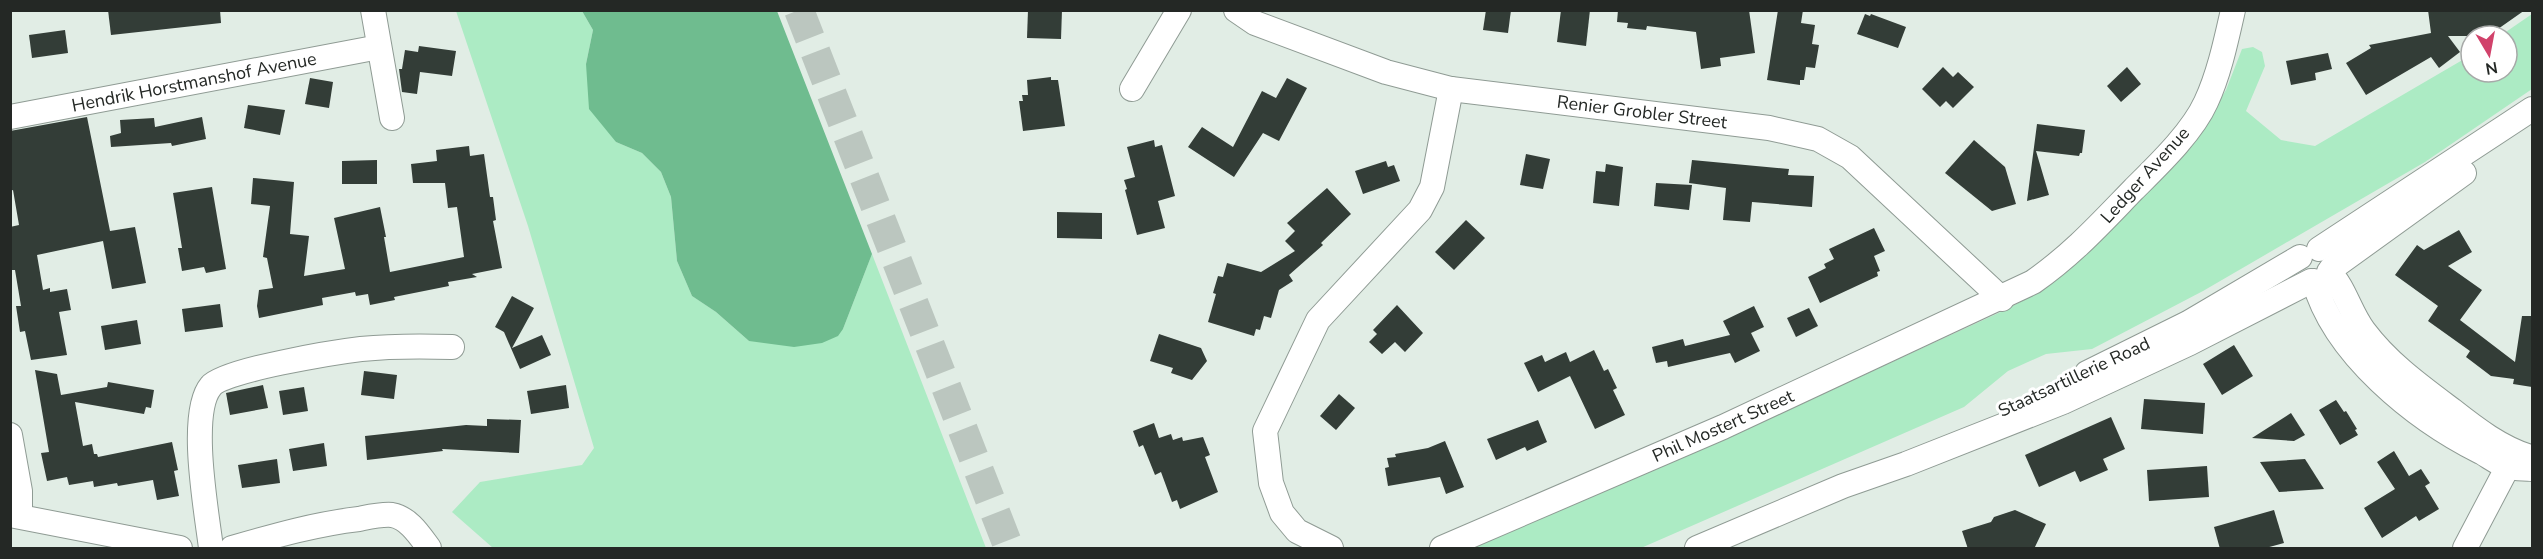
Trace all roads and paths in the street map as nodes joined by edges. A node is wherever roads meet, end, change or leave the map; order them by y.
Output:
1 (373, 10) edge
2 (1179, 10) edge
3 (1236, 10) edge
4 (2234, 10) edge
5 (379, 47) junction
6 (1132, 89) dead end
7 (1451, 89) junction
8 (2532, 109) edge
9 (10, 117) edge
10 (392, 118) dead end
11 (2532, 125) edge
12 (2317, 268) junction
13 (2002, 299) junction
14 (452, 347) dead end
15 (10, 435) edge
16 (2522, 462) edge
17 (15, 516) edge
18 (84, 539) edge
19 (180, 549) edge
20 (211, 549) edge
21 (232, 549) edge
22 (429, 549) edge
23 (1331, 549) edge
24 (1442, 549) edge
25 (1697, 549) edge
26 (2465, 549) edge

1 - 5 street
2 - 6 street
3 - 7 street, Renier Grobler Street
4 - 13 street, Ledger Avenue
5 - 9 street, Hendrik Horstmanshof Avenue
5 - 10 street
7 - 13 street, Renier Grobler Street
7 - 23 street
8 - 12 street, Staatsartillerie Road
11 - 12 street, Staatsartillerie Road
12 - 16 street
12 - 25 street, Staatsartillerie Road
13 - 24 street, Phil Mostert Street
14 - 20 street
15 - 17 street
16 - 26 street
17 - 18 street
18 - 19 street
21 - 22 street

